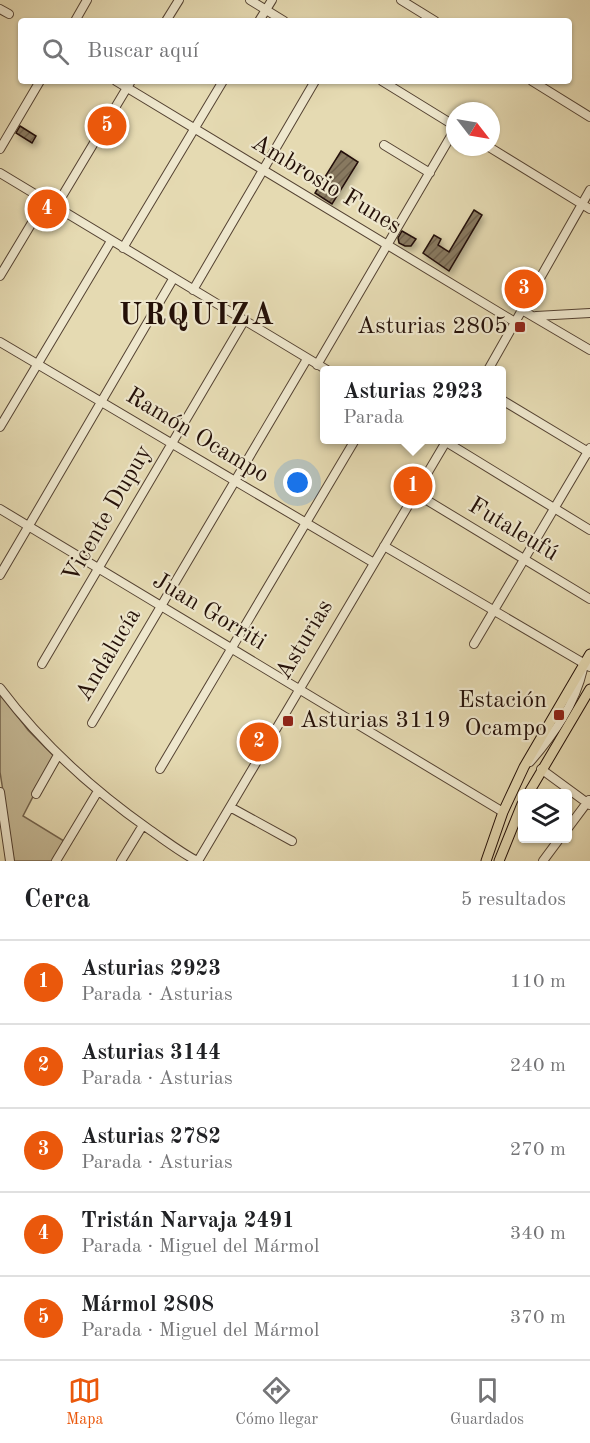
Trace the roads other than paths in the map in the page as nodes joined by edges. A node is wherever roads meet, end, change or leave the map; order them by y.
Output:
1 (87, 0) edge
2 (178, 0) edge
3 (250, 0) edge
4 (272, 0) edge
5 (401, 0) edge
6 (0, 9) edge
7 (266, 10) junction
8 (9, 14) dead end
9 (77, 18) edge
10 (168, 18) edge
11 (262, 18) edge
12 (279, 18) edge
13 (430, 18) edge
14 (38, 84) edge
15 (129, 84) edge
16 (221, 84) edge
17 (313, 84) edge
18 (387, 84) edge
19 (537, 84) edge
20 (590, 117) edge
21 (446, 121) edge
22 (195, 128) junction
23 (446, 143) edge
24 (384, 145) dead end
25 (0, 149) edge
26 (500, 154) edge
27 (263, 170) junction
28 (430, 172) junction
29 (0, 173) edge
30 (590, 190) edge
31 (45, 201) junction
32 (582, 204) junction
33 (56, 208) junction
34 (590, 209) edge
35 (111, 241) junction
36 (388, 245) junction
37 (123, 248) junction
38 (0, 276) edge
39 (173, 279) junction
40 (193, 290) junction
41 (522, 310) junction
42 (590, 313) edge
43 (535, 316) junction
44 (244, 321) junction
45 (515, 322) junction
46 (0, 342) edge
47 (590, 350) edge
48 (307, 359) junction
49 (37, 364) junction
50 (317, 365) junction
51 (320, 366) edge
52 (490, 366) edge
53 (101, 402) junction
54 (506, 403) edge
55 (0, 427) edge
56 (172, 444) junction
57 (352, 444) edge
58 (443, 444) edge
59 (451, 444) edge
60 (589, 451) edge
61 (235, 481) junction
62 (415, 493) junction
63 (554, 508) junction
64 (0, 509) edge
65 (306, 523) junction
66 (29, 526) junction
67 (590, 530) edge
68 (384, 546) junction
69 (524, 559) junction
70 (374, 563) junction
71 (98, 568) junction
72 (0, 575) edge
73 (590, 599) edge
74 (161, 606) junction
75 (493, 612) junction
76 (474, 644) dead end
77 (231, 648) junction
78 (590, 654) edge
79 (42, 664) dead end
80 (587, 666) edge
81 (0, 688) edge
82 (299, 689) junction
83 (590, 689) edge
84 (92, 723) dead end
85 (58, 755) junction
86 (160, 769) dead end
87 (541, 769) junction
88 (519, 777) junction
89 (531, 789) edge
90 (98, 791) junction
91 (0, 792) edge
92 (36, 794) dead end
93 (589, 802) edge
94 (490, 804) junction
95 (230, 807) junction
96 (503, 812) junction
97 (518, 814) edge
98 (572, 822) edge
99 (143, 825) junction
100 (6, 828) junction
101 (0, 838) edge
102 (292, 841) dead end
103 (556, 843) edge
104 (199, 859) edge
105 (10, 861) edge
106 (56, 861) edge
107 (121, 861) edge
108 (486, 861) edge
109 (499, 861) edge
110 (543, 861) edge

1 - 9 street
2 - 10 street
3 - 7 street
4 - 7 street
5 - 13 street
6 - 8 street
7 - 11 street
7 - 12 street
14 - 25 street
15 - 22 street, Ambrosio Funes
15 - 33 street
16 - 22 street
17 - 27 street
18 - 21 street
19 - 20 street
22 - 27 street, Ambrosio Funes
22 - 37 street
23 - 28 street
24 - 28 street
26 - 32 street
27 - 36 street, Ambrosio Funes
27 - 40 street
28 - 36 street
29 - 31 street
30 - 32 street
31 - 33 street
31 - 38 street
32 - 34 street
32 - 41 street
33 - 35 street
35 - 37 street
35 - 49 street
36 - 45 street, Ambrosio Funes
36 - 50 street
37 - 39 street
39 - 40 street
39 - 53 street
40 - 44 street
41 - 43 street
41 - 45 street
42 - 43 street
43 - 47 street
44 - 48 street
44 - 56 street, Vicente Dupuy
45 - 52 street
46 - 49 street, Ramón Ocampo
48 - 50 street
48 - 61 street, Andalucía
49 - 53 street, Ramón Ocampo
49 - 55 street
50 - 51 street
53 - 56 street, Ramón Ocampo
53 - 66 street
54 - 60 street
56 - 61 street, Ramón Ocampo
56 - 71 street, Vicente Dupuy
57 - 65 street
58 - 62 street, Asturias
59 - 63 street
60 - 63 street
61 - 65 street, Ramón Ocampo
61 - 74 street, Andalucía
62 - 68 street, Asturias
62 - 69 street, Futaleufú
63 - 67 street
63 - 69 street
64 - 66 street, Juan Gorriti
65 - 70 street, Ramón Ocampo
65 - 77 street
66 - 71 street, Juan Gorriti
66 - 72 street
68 - 70 street, Asturias
68 - 75 street
69 - 73 street, Futaleufú
69 - 75 street
70 - 82 street, Asturias
71 - 74 street, Juan Gorriti
71 - 79 street, Vicente Dupuy
74 - 77 street, Juan Gorriti
74 - 84 street, Andalucía
75 - 76 street
75 - 80 street
77 - 82 street, Juan Gorriti
77 - 86 street
78 - 80 main road
80 - 88 main road
81 - 85 street
82 - 94 street, Juan Gorriti
82 - 95 street, Asturias
83 - 87 main road
85 - 90 street
85 - 92 street
87 - 89 main road
87 - 93 street
88 - 94 street
88 - 96 main road
90 - 99 street
90 - 106 street
91 - 100 street
93 - 98 street
94 - 96 street, Juan Gorriti
95 - 102 street
95 - 104 street, Asturias
96 - 108 main road
97 - 109 main road
99 - 104 street
99 - 107 street
100 - 101 street
100 - 105 street
103 - 110 street

